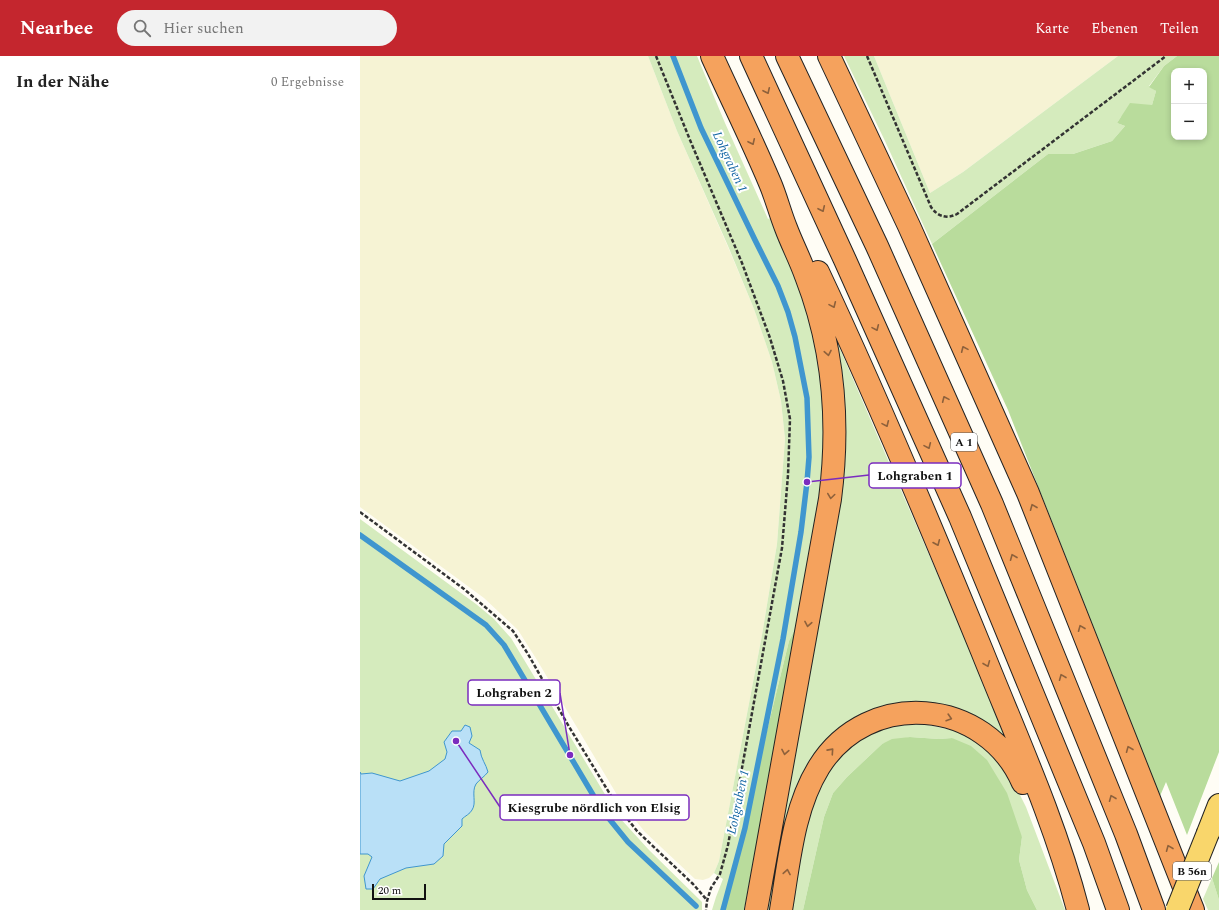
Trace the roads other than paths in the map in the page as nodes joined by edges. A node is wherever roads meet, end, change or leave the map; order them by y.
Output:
1 (712, 56) edge
2 (751, 56) edge
3 (787, 56) edge
4 (829, 56) edge
5 (771, 183) junction
6 (1219, 805) edge
7 (756, 910) edge
8 (781, 910) edge
9 (1075, 910) edge
10 (1078, 910) edge
11 (1118, 910) edge
12 (1154, 910) edge
13 (1177, 910) edge
14 (1193, 910) edge

1 -> 5 highway
2 -> 11 highway
12 -> 3 highway, A 1
14 -> 4 highway
5 -> 7 highway
5 -> 10 highway
6 - 13 main road, B 56n, bridge
8 -> 9 highway

